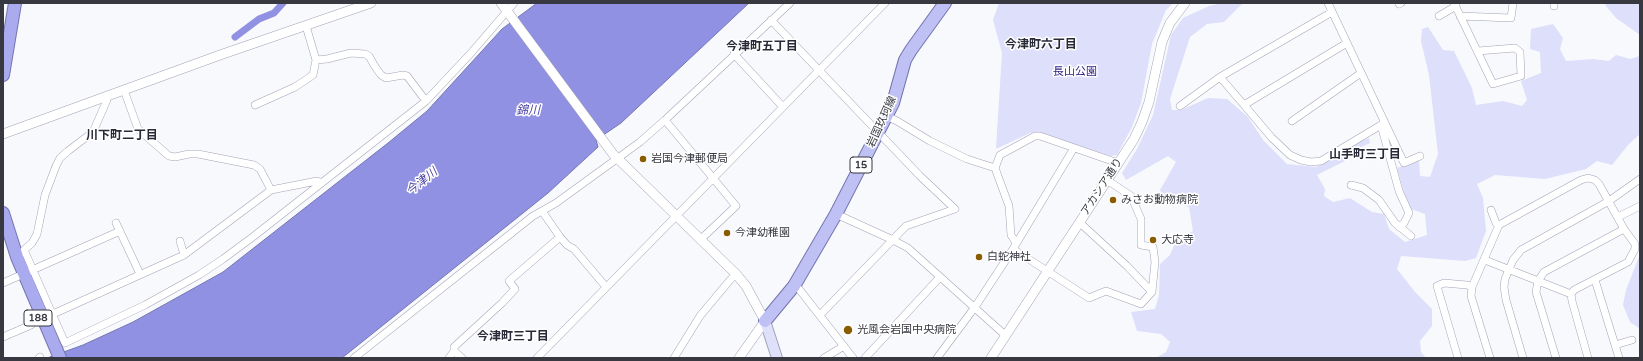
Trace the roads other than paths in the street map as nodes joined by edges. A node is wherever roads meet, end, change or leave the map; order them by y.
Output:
1 (15, 3) edge
2 (371, 3) edge
3 (501, 3) edge
4 (514, 3) edge
5 (790, 3) edge
6 (885, 3) edge
7 (945, 3) edge
8 (1185, 3) edge
9 (1328, 3) edge
10 (1513, 3) edge
11 (1455, 5) edge
12 (1332, 12) junction
13 (509, 13) junction
14 (1439, 16) dead end
15 (1460, 16) junction
16 (771, 20) junction
17 (306, 26) junction
18 (1347, 43) junction
19 (1478, 51) junction
20 (734, 54) junction
21 (316, 60) junction
22 (819, 70) junction
23 (1361, 73) junction
24 (3, 75) edge
25 (1220, 77) junction
26 (124, 90) junction
27 (106, 96) junction
28 (426, 101) junction
29 (255, 104) dead end
30 (1244, 105) junction
31 (1180, 106) dead end
32 (783, 107) junction
33 (886, 116) junction
34 (665, 120) junction
35 (1292, 121) dead end
36 (1383, 123) junction
37 (878, 132) junction
38 (3, 134) edge
39 (1074, 148) junction
40 (1420, 156) dead end
41 (618, 159) junction
42 (1118, 163) junction
43 (995, 168) junction
44 (712, 179) junction
45 (1640, 179) edge
46 (1107, 180) junction
47 (320, 182) junction
48 (1351, 185) dead end
49 (271, 190) junction
50 (1609, 201) junction
51 (1640, 206) edge
52 (1491, 210) dead end
53 (542, 211) junction
54 (3, 213) edge
55 (836, 214) junction
56 (676, 216) junction
57 (1618, 217) junction
58 (1079, 222) junction
59 (116, 223) dead end
60 (1499, 225) junction
61 (1399, 227) junction
62 (1624, 229) junction
63 (120, 231) junction
64 (1411, 236) dead end
65 (560, 237) junction
66 (700, 240) junction
67 (893, 240) junction
68 (180, 241) dead end
69 (1014, 246) junction
70 (21, 254) junction
71 (184, 255) junction
72 (1485, 260) junction
73 (1508, 270) junction
74 (1048, 271) junction
75 (140, 274) junction
76 (736, 274) junction
77 (28, 275) junction
78 (940, 277) junction
79 (1594, 280) junction
80 (1538, 281) junction
81 (3, 283) edge
82 (794, 286) junction
83 (606, 287) junction
84 (1472, 288) junction
85 (1152, 292) junction
86 (1572, 294) junction
87 (975, 307) junction
88 (53, 314) junction
89 (820, 315) junction
90 (765, 321) junction
91 (31, 325) dead end
92 (1005, 335) junction
93 (3, 337) edge
94 (1632, 340) dead end
95 (1615, 345) junction
96 (844, 346) junction
97 (454, 351) junction
98 (50, 355) edge
99 (354, 358) edge
100 (450, 358) edge
101 (462, 358) edge
102 (537, 358) edge
103 (674, 358) edge
104 (739, 358) edge
105 (777, 358) edge
106 (824, 358) edge
107 (853, 358) edge
108 (865, 358) edge
109 (937, 358) edge
110 (991, 358) edge
111 (1458, 358) edge
112 (1490, 358) edge
113 (1523, 358) edge
114 (1556, 358) edge
115 (1588, 358) edge
116 (1619, 358) edge

1 - 24 highway
2 - 17 street
3 - 13 street
4 - 13 street
5 - 16 street
6 - 22 street
7 - 33 main road, 岩国玖珂線 / 15
8 - 42 street, アカシア通り
9 - 12 street
10 - 15 street
11 - 14 street
11 - 15 street
12 - 18 street
12 - 25 street
13 - 28 street
13 - 41 street
15 - 19 street
16 - 20 street
16 - 22 street
17 - 21 street
17 - 26 street
18 - 23 street
18 - 30 street
19 - 19 street
20 - 32 street
20 - 34 street
21 - 28 street
21 - 29 street
22 - 32 street
22 - 37 street
23 - 35 street
23 - 36 street
25 - 30 street
25 - 31 street
26 - 27 street
26 - 49 street
27 - 38 street
27 - 70 street
28 - 47 street
30 - 36 street
32 - 44 street
33 - 37 main road, 岩国玖珂線 / 15
33 - 43 street
34 - 41 street
34 - 44 street
36 - 40 street
36 - 61 street
37 - 55 main road, 岩国玖珂線 / 15
37 - 67 street
39 - 42 street
39 - 43 street
39 - 69 street
41 - 53 street
41 - 56 street
42 - 46 street, アカシア通り
43 - 69 street
44 - 56 street
44 - 66 street
45 - 50 street
46 - 58 street, アカシア通り
46 - 85 street
47 - 49 street
47 - 88 street
48 - 61 street
49 - 71 street
50 - 57 street
50 - 60 street
50 - 73 street
51 - 57 street
52 - 60 street
53 - 65 street
53 - 99 street
54 - 70 highway, 188
55 - 67 street
55 - 82 main road, 岩国玖珂線 / 15
56 - 66 street
56 - 83 street
57 - 62 street
58 - 74 street, アカシア通り
58 - 85 street
59 - 63 street
60 - 72 street
61 - 64 street
62 - 79 street
62 - 80 street
63 - 75 street
63 - 77 street
65 - 83 street
65 - 97 street
66 - 76 street
67 - 78 street
67 - 89 street
68 - 71 street
69 - 74 street
69 - 87 street
70 - 77 highway, 188
71 - 75 street
72 - 73 street
72 - 84 street
73 - 80 street
73 - 113 street
74 - 85 street
74 - 92 street, アカシア通り
75 - 88 street
76 - 90 street
76 - 103 street
77 - 81 street
77 - 88 street
77 - 98 highway, 188
78 - 87 street
78 - 108 street
79 - 86 street
79 - 95 street
80 - 86 street
80 - 114 street
82 - 89 street
82 - 90 main road, 岩国玖珂線 / 15
83 - 102 street
84 - 111 street
84 - 112 street
86 - 115 street
87 - 92 street
87 - 109 street
89 - 96 street
90 - 104 street
90 - 105 main road
91 - 93 street
92 - 110 street, アカシア通り
94 - 95 street
95 - 116 street
96 - 106 street
96 - 107 street
97 - 100 street
97 - 101 street

